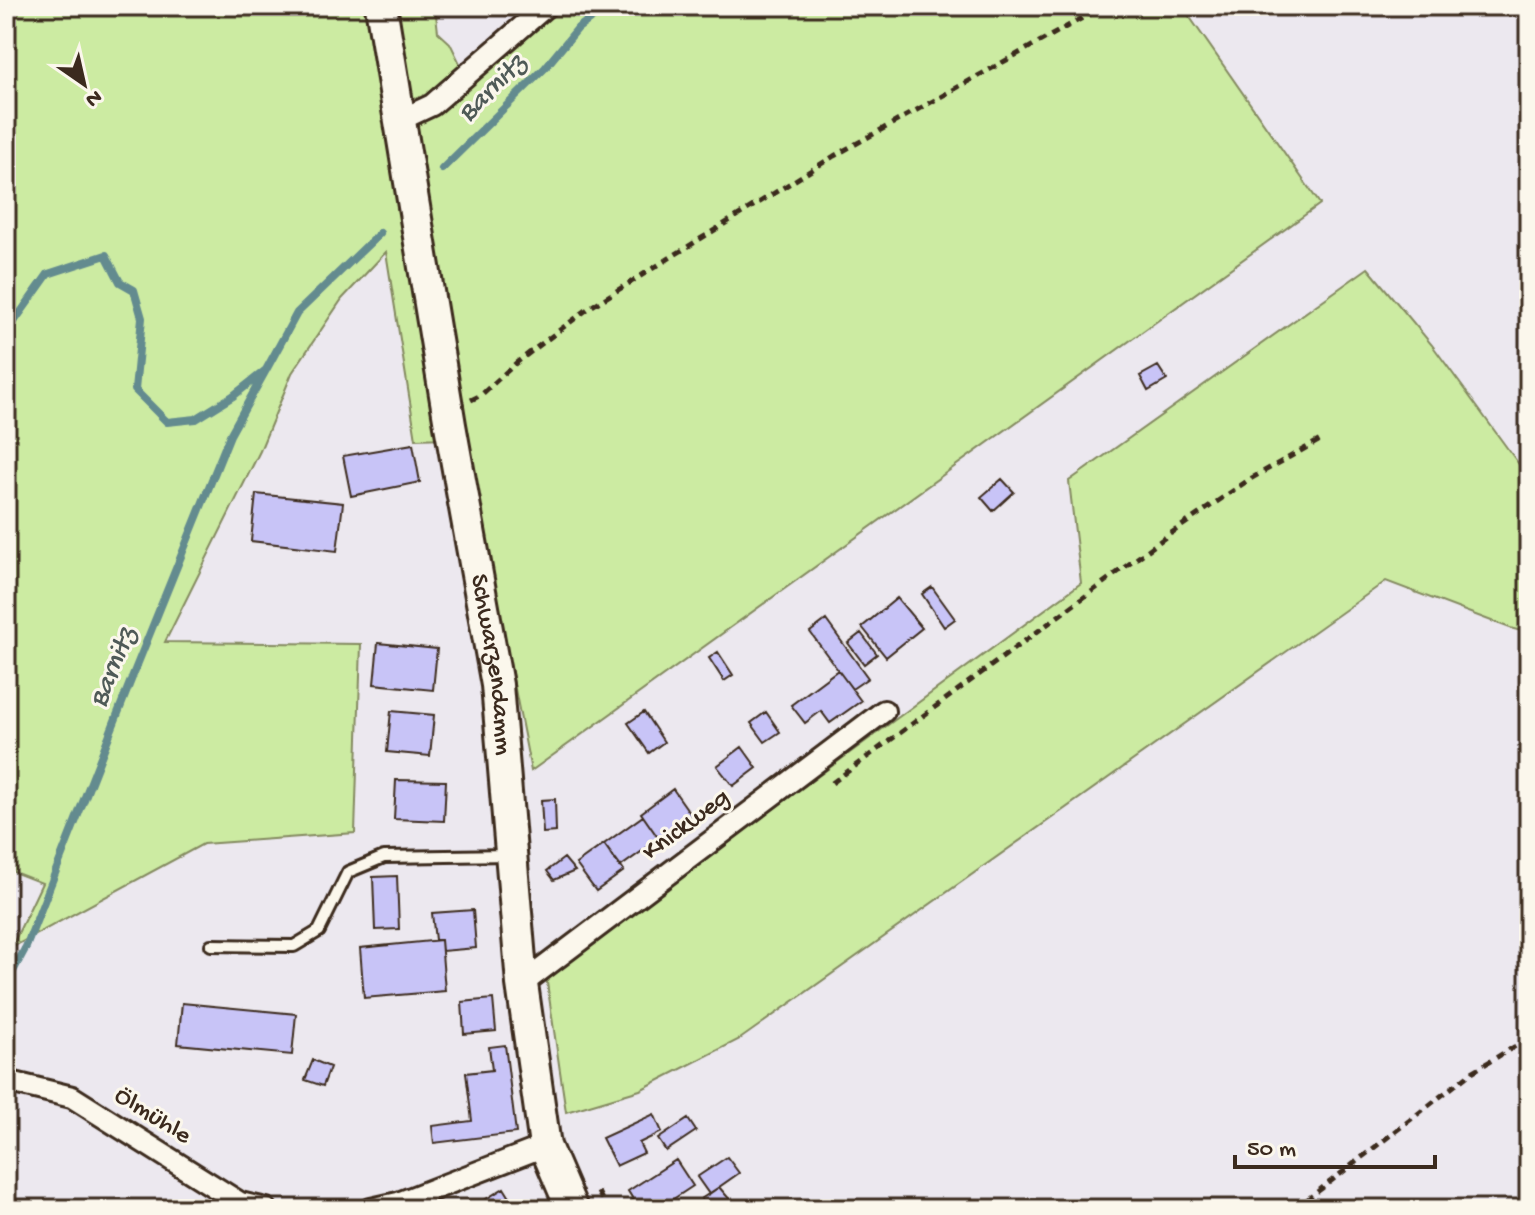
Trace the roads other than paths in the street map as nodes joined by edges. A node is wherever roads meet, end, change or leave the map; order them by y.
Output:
1 (381, 6) edge
2 (546, 6) edge
3 (400, 120) junction
4 (884, 711) dead end
5 (511, 855) junction
6 (211, 945) dead end
7 (522, 984) junction
8 (6, 1081) edge
9 (545, 1146) junction
10 (266, 1209) edge
11 (371, 1209) edge
12 (572, 1209) edge

1 - 3 main road, Schwarzendamm
2 - 3 street
3 - 5 main road, Schwarzendamm
4 - 7 street, Knickweg
5 - 6 lane
5 - 7 main road, Schwarzendamm
7 - 9 main road, Schwarzendamm
8 - 10 street, Ölmühle
9 - 11 street
9 - 12 main road, Schwarzendamm

